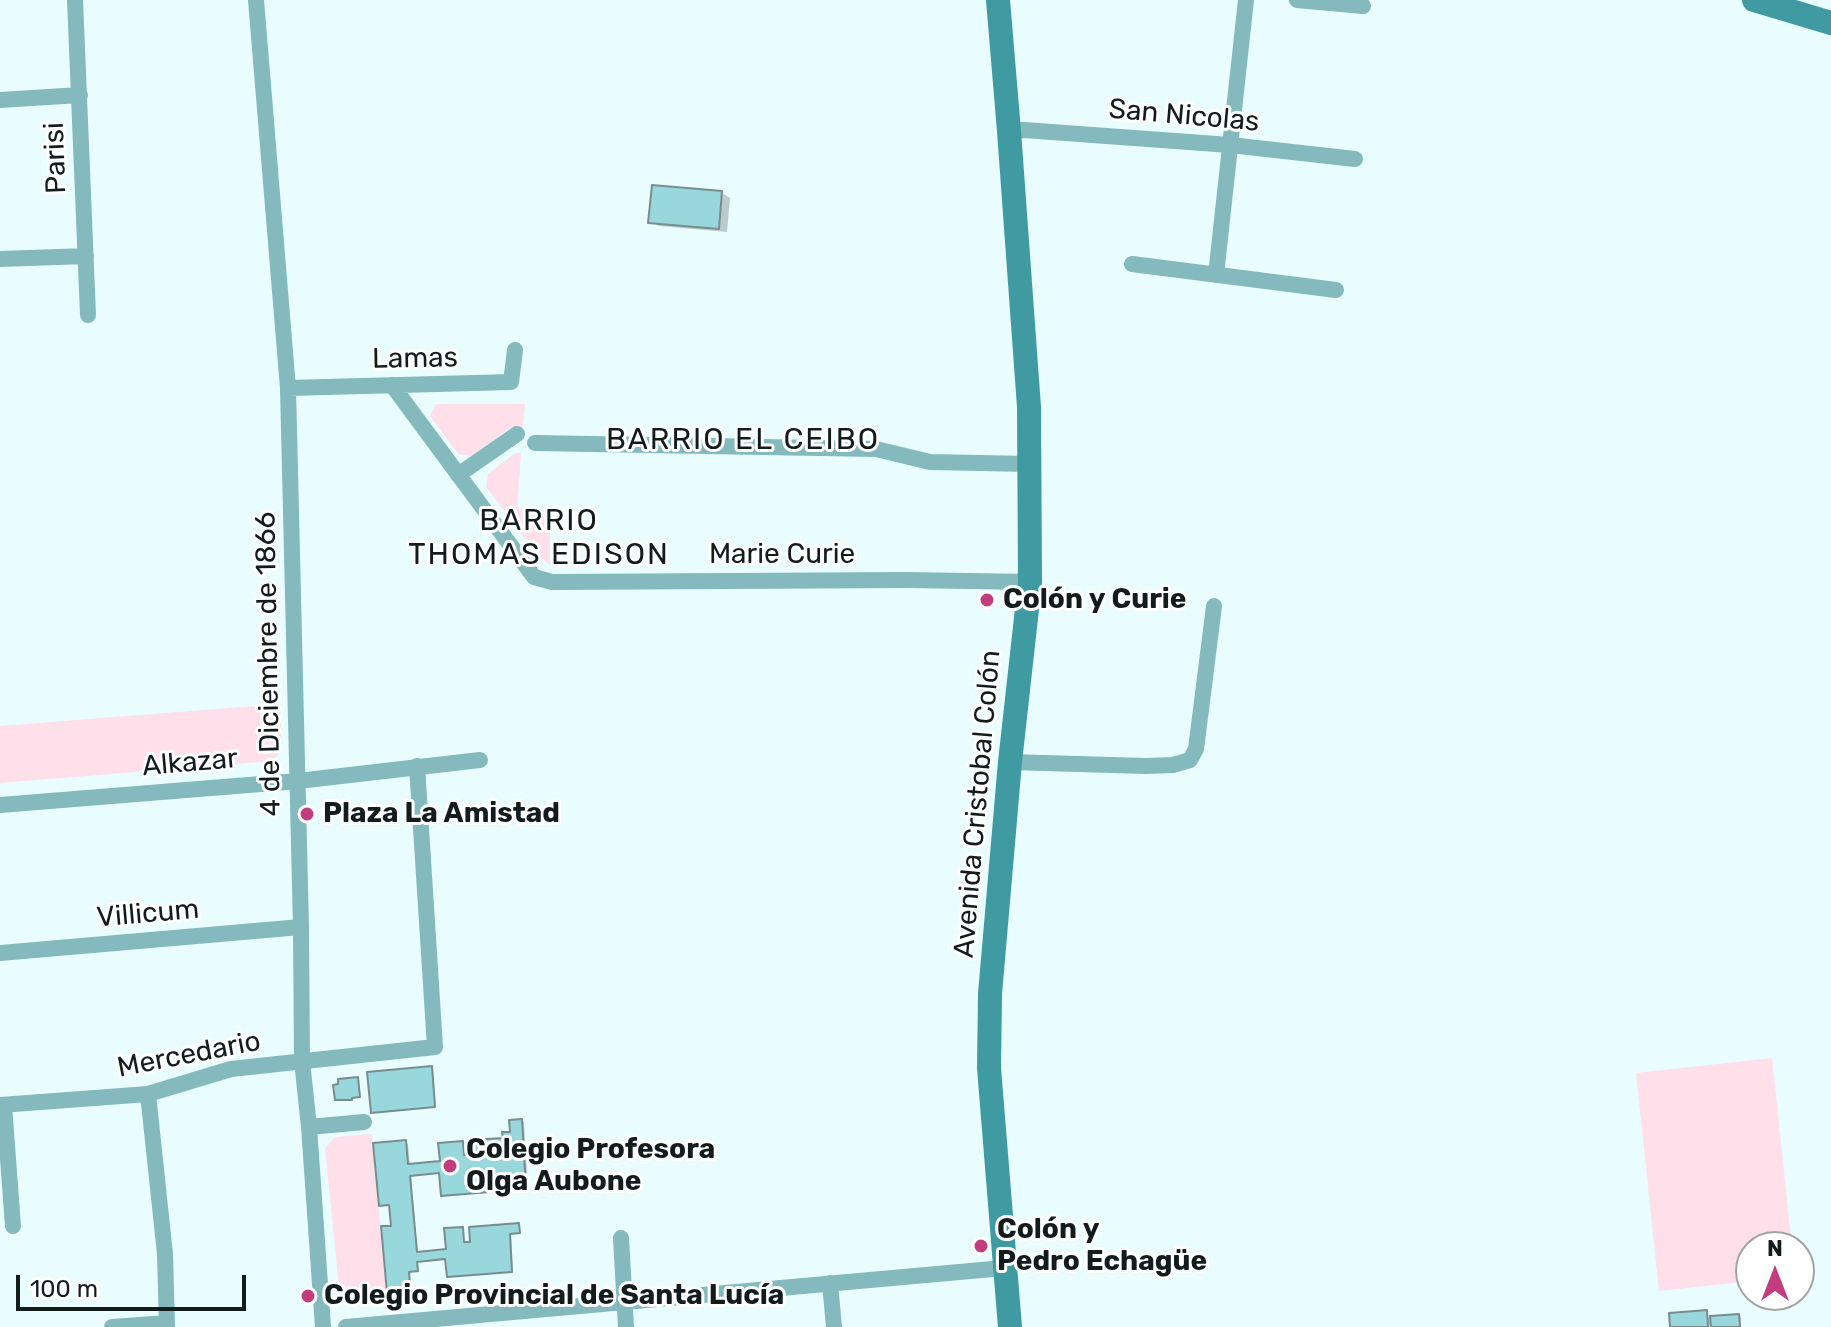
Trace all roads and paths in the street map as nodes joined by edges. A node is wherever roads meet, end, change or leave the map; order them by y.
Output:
1 (75, 0) edge
2 (256, 0) edge
3 (998, 0) edge
4 (1246, 0) edge
5 (1297, 0) edge
6 (1754, 0) edge
7 (1363, 6) dead end
8 (1831, 23) edge
9 (80, 95) junction
10 (0, 100) edge
11 (1009, 131) junction
12 (1230, 145) junction
13 (1355, 159) dead end
14 (86, 256) junction
15 (0, 259) edge
16 (1132, 264) dead end
17 (1216, 275) junction
18 (1336, 290) dead end
19 (88, 315) dead end
20 (515, 350) dead end
21 (392, 385) junction
22 (288, 388) junction
23 (517, 434) dead end
24 (535, 443) dead end
25 (1029, 464) junction
26 (458, 475) junction
27 (1030, 582) junction
28 (1214, 606) dead end
29 (480, 760) dead end
30 (1010, 762) junction
31 (417, 766) junction
32 (298, 781) junction
33 (0, 805) edge
34 (301, 927) junction
35 (0, 953) edge
36 (302, 1061) junction
37 (148, 1094) junction
38 (2, 1105) edge
39 (364, 1122) dead end
40 (309, 1127) junction
41 (13, 1226) dead end
42 (621, 1238) dead end
43 (1004, 1268) junction
44 (830, 1283) junction
45 (625, 1302) junction
46 (476, 1321) edge
47 (167, 1325) edge
48 (112, 1327) edge
49 (323, 1327) edge
50 (346, 1327) edge
51 (626, 1327) edge
52 (834, 1327) edge
53 (1010, 1327) edge

1 - 9 street, Parisi
2 - 22 street, 4 de Diciembre de 1866
3 - 11 main road, Avenida Cristobal Colón
4 - 12 street
5 - 7 street
6 - 8 main road
9 - 10 street
9 - 14 street, Parisi
11 - 12 street, San Nicolas
11 - 25 main road, Avenida Cristobal Colón
12 - 13 street, San Nicolas
12 - 17 street
14 - 15 street
14 - 19 street, Parisi
16 - 17 street
17 - 18 street
20 - 21 street, Lamas
21 - 22 street, Lamas
21 - 26 street, Marie Curie
22 - 32 street, 4 de Diciembre de 1866
23 - 26 street
24 - 25 street
25 - 27 main road, Avenida Cristobal Colón
26 - 27 street, Marie Curie
27 - 30 main road, Avenida Cristobal Colón
28 - 30 street
29 - 31 street, Alkazar
30 - 43 main road, Avenida Cristobal Colón
31 - 32 street, Alkazar
31 - 36 street, Mercedario
32 - 33 street, Alkazar
32 - 34 street, 4 de Diciembre de 1866
34 - 35 street, Villicum
34 - 36 street, 4 de Diciembre de 1866
36 - 37 street, Mercedario
36 - 40 street, 4 de Diciembre de 1866
37 - 38 street, Mercedario
37 - 47 street
38 - 41 street
39 - 40 street
40 - 49 street, 4 de Diciembre de 1866
42 - 45 street
43 - 44 street
43 - 53 main road, Avenida Cristobal Colón
44 - 45 street
44 - 52 street
45 - 46 street
45 - 51 street
46 - 50 street
47 - 48 street

